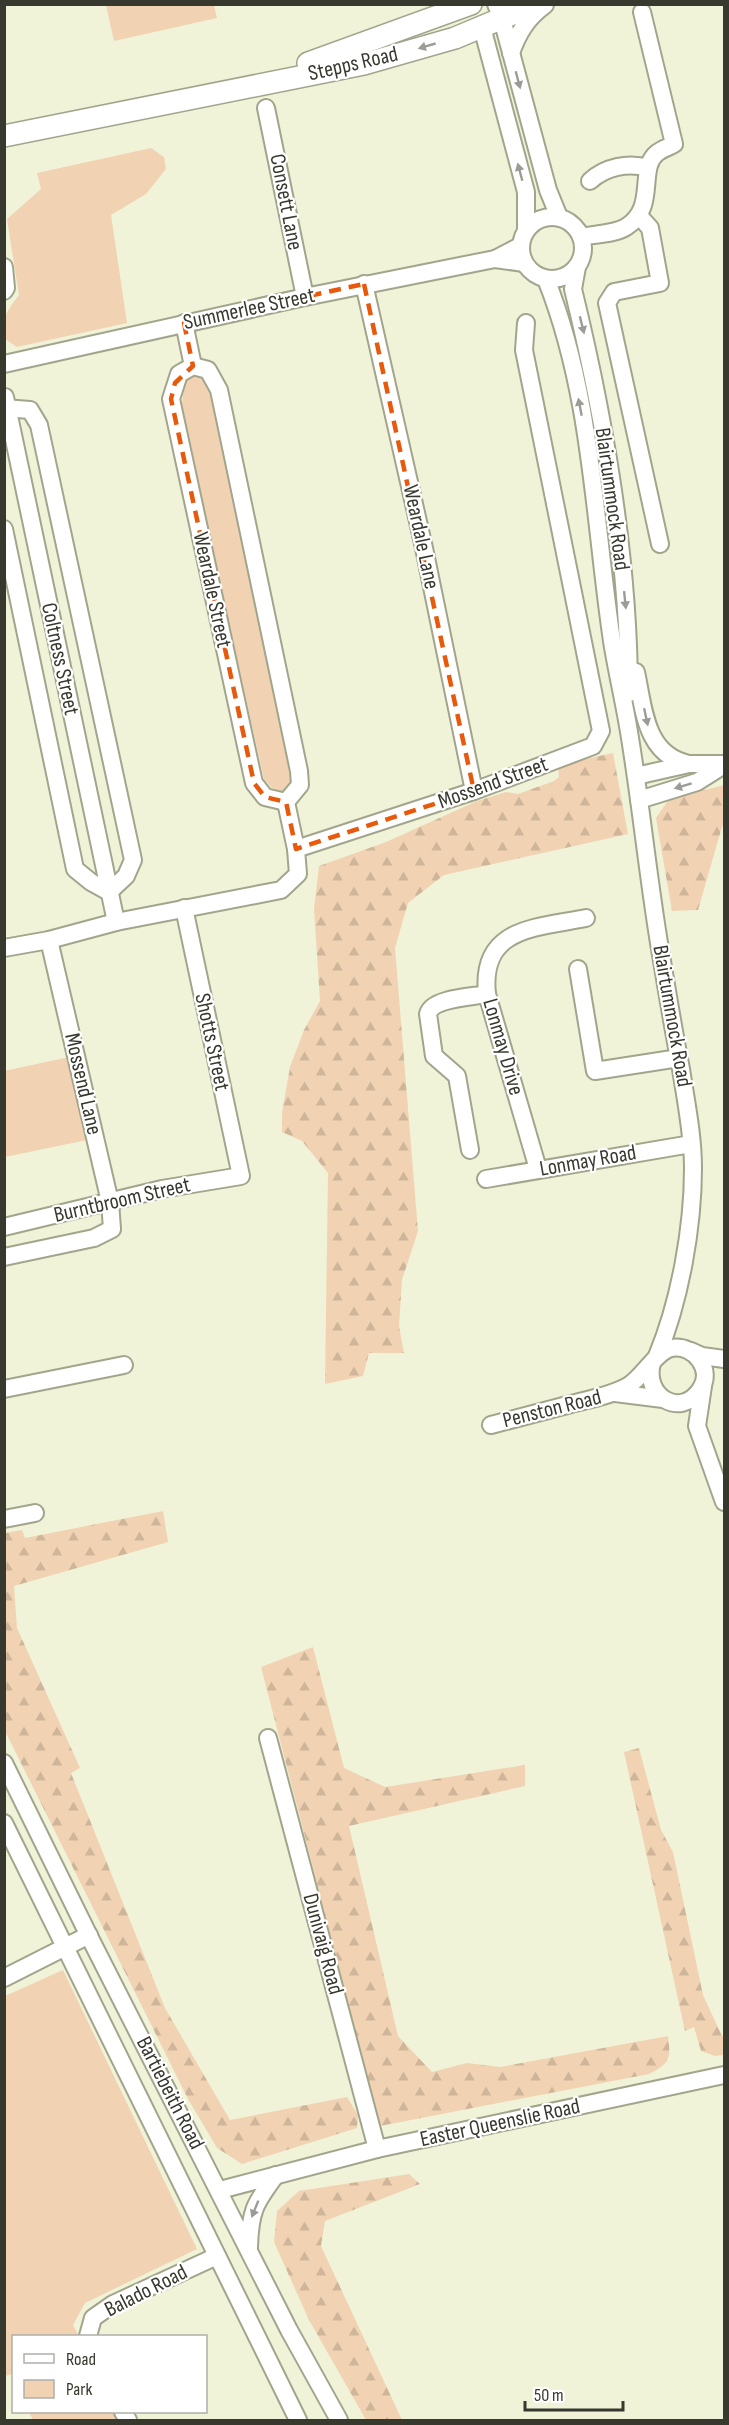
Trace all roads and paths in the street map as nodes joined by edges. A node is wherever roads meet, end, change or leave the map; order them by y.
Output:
1 (471, 4) edge
2 (536, 4) edge
3 (546, 4) edge
4 (499, 12) edge
5 (642, 12) dead end
6 (482, 27) junction
7 (511, 53) junction
8 (222, 92) junction
9 (266, 108) dead end
10 (4, 136) edge
11 (648, 168) junction
12 (590, 181) dead end
13 (640, 217) junction
14 (559, 218) junction
15 (526, 229) junction
16 (581, 237) junction
17 (522, 255) junction
18 (4, 267) edge
19 (577, 267) junction
20 (546, 279) junction
21 (364, 284) junction
22 (4, 291) edge
23 (305, 297) junction
24 (184, 323) junction
25 (526, 323) dead end
26 (4, 364) edge
27 (193, 366) junction
28 (5, 404) edge
29 (4, 530) edge
30 (660, 544) dead end
31 (629, 639) junction
32 (630, 734) junction
33 (689, 764) junction
34 (724, 765) edge
35 (636, 776) junction
36 (474, 791) junction
37 (639, 800) junction
38 (286, 802) junction
39 (296, 849) junction
40 (109, 892) junction
41 (184, 908) junction
42 (586, 918) dead end
43 (116, 922) junction
44 (49, 940) junction
45 (4, 948) edge
46 (578, 969) dead end
47 (488, 994) junction
48 (679, 1058) junction
49 (691, 1144) junction
50 (470, 1150) dead end
51 (538, 1169) junction
52 (241, 1176) joint
53 (486, 1179) dead end
54 (110, 1202) junction
55 (4, 1227) edge
56 (112, 1229) joint
57 (4, 1257) edge
58 (676, 1299) junction
59 (688, 1350) junction
60 (655, 1359) junction
61 (724, 1359) edge
62 (124, 1365) dead end
63 (724, 1367) edge
64 (704, 1382) junction
65 (4, 1389) edge
66 (614, 1393) junction
67 (666, 1400) junction
68 (490, 1425) dead end
69 (697, 1426) junction
70 (724, 1502) edge
71 (35, 1513) dead end
72 (4, 1519) edge
73 (268, 1738) dead end
74 (4, 1763) edge
75 (26, 1807) junction
76 (4, 1820) edge
77 (89, 1935) junction
78 (66, 1947) junction
79 (4, 1978) edge
80 (724, 2075) edge
81 (377, 2149) junction
82 (276, 2175) junction
83 (220, 2190) junction
84 (249, 2249) junction
85 (217, 2256) junction
86 (89, 2335) edge
87 (298, 2421) edge
88 (339, 2421) edge

1 - 6 main road, Stepps Road
1 - 8 main road, Stepps Road
2 - 4 main road, Stepps Road
3 - 7 street
4 - 6 main road, Stepps Road
4 - 7 street
5 - 11 street
6 -> 8 main road, Stepps Road
15 -> 6 street
7 -> 14 street
8 - 10 main road, Stepps Road
9 - 23 street, Consett Lane
11 - 12 street
11 - 13 street
13 - 16 street
13 - 30 street
14 - 15 street
14 - 16 street
15 - 17 street
16 - 19 street
17 - 20 street
17 - 21 street, Summerlee Street
18 - 22 street
19 - 20 street
19 -> 31 street, Blairtummock Road
32 -> 20 street, Blairtummock Road
21 - 23 street, Summerlee Street
21 - 36 street, Weardale Lane
23 - 24 street, Summerlee Street
24 - 26 street, Summerlee Street
24 - 27 street
25 - 36 street, Mossend Street
27 - 38 street, Weardale Street
27 - 38 street, Weardale Street
28 - 40 street, Coltness Street
28 - 40 street
29 - 40 street
31 - 32 street, Blairtummock Road
31 -> 33 street
32 - 35 street, Blairtummock Road
33 - 34 street
33 - 35 street
34 -> 37 street
35 - 37 street, Blairtummock Road
36 - 39 street, Mossend Street
37 - 48 street, Blairtummock Road
38 - 39 street
39 - 41 street
40 - 43 street, Coltness Street
41 - 43 street
41 - 52 street, Shotts Street
42 - 47 street, Lonmay Drive
43 - 44 street
44 - 45 street
44 - 54 street, Mossend Lane
46 - 48 street
47 - 50 street
47 - 51 street, Lonmay Drive
48 - 49 street, Blairtummock Road
49 - 51 street, Lonmay Road
49 - 58 street, Blairtummock Road
51 - 53 street, Lonmay Road
52 - 54 street, Burntbroom Street
54 - 55 street, Burntbroom Street
54 - 56 street, Mossend Lane
56 - 57 street, Burntbroom Street
58 - 59 street, Blairtummock Road
58 - 60 street, Blairtummock Road
59 - 60 street
59 - 61 street
59 - 64 street
60 - 66 street
60 - 67 street
62 - 65 street
63 - 64 street
64 - 67 street
64 - 69 street
66 - 67 street
66 - 68 street, Penston Road
67 - 69 street
69 - 70 street
71 - 72 street
73 - 81 street, Dunivaig Road
74 - 75 street, Bartiebeith Road
75 - 76 street
75 - 77 street, Bartiebeith Road
76 - 78 street, Bartiebeith Road
77 - 78 street
77 - 83 street, Bartiebeith Road
78 - 79 street
78 - 85 street, Bartiebeith Road
80 - 81 street, Easter Queenslie Road
81 - 82 street, Easter Queenslie Road
82 - 83 street, Easter Queenslie Road
82 -> 84 street
83 - 84 street, Bartiebeith Road
84 - 88 street, Bartiebeith Road
85 - 86 street, Balado Road
85 - 87 street, Bartiebeith Road

